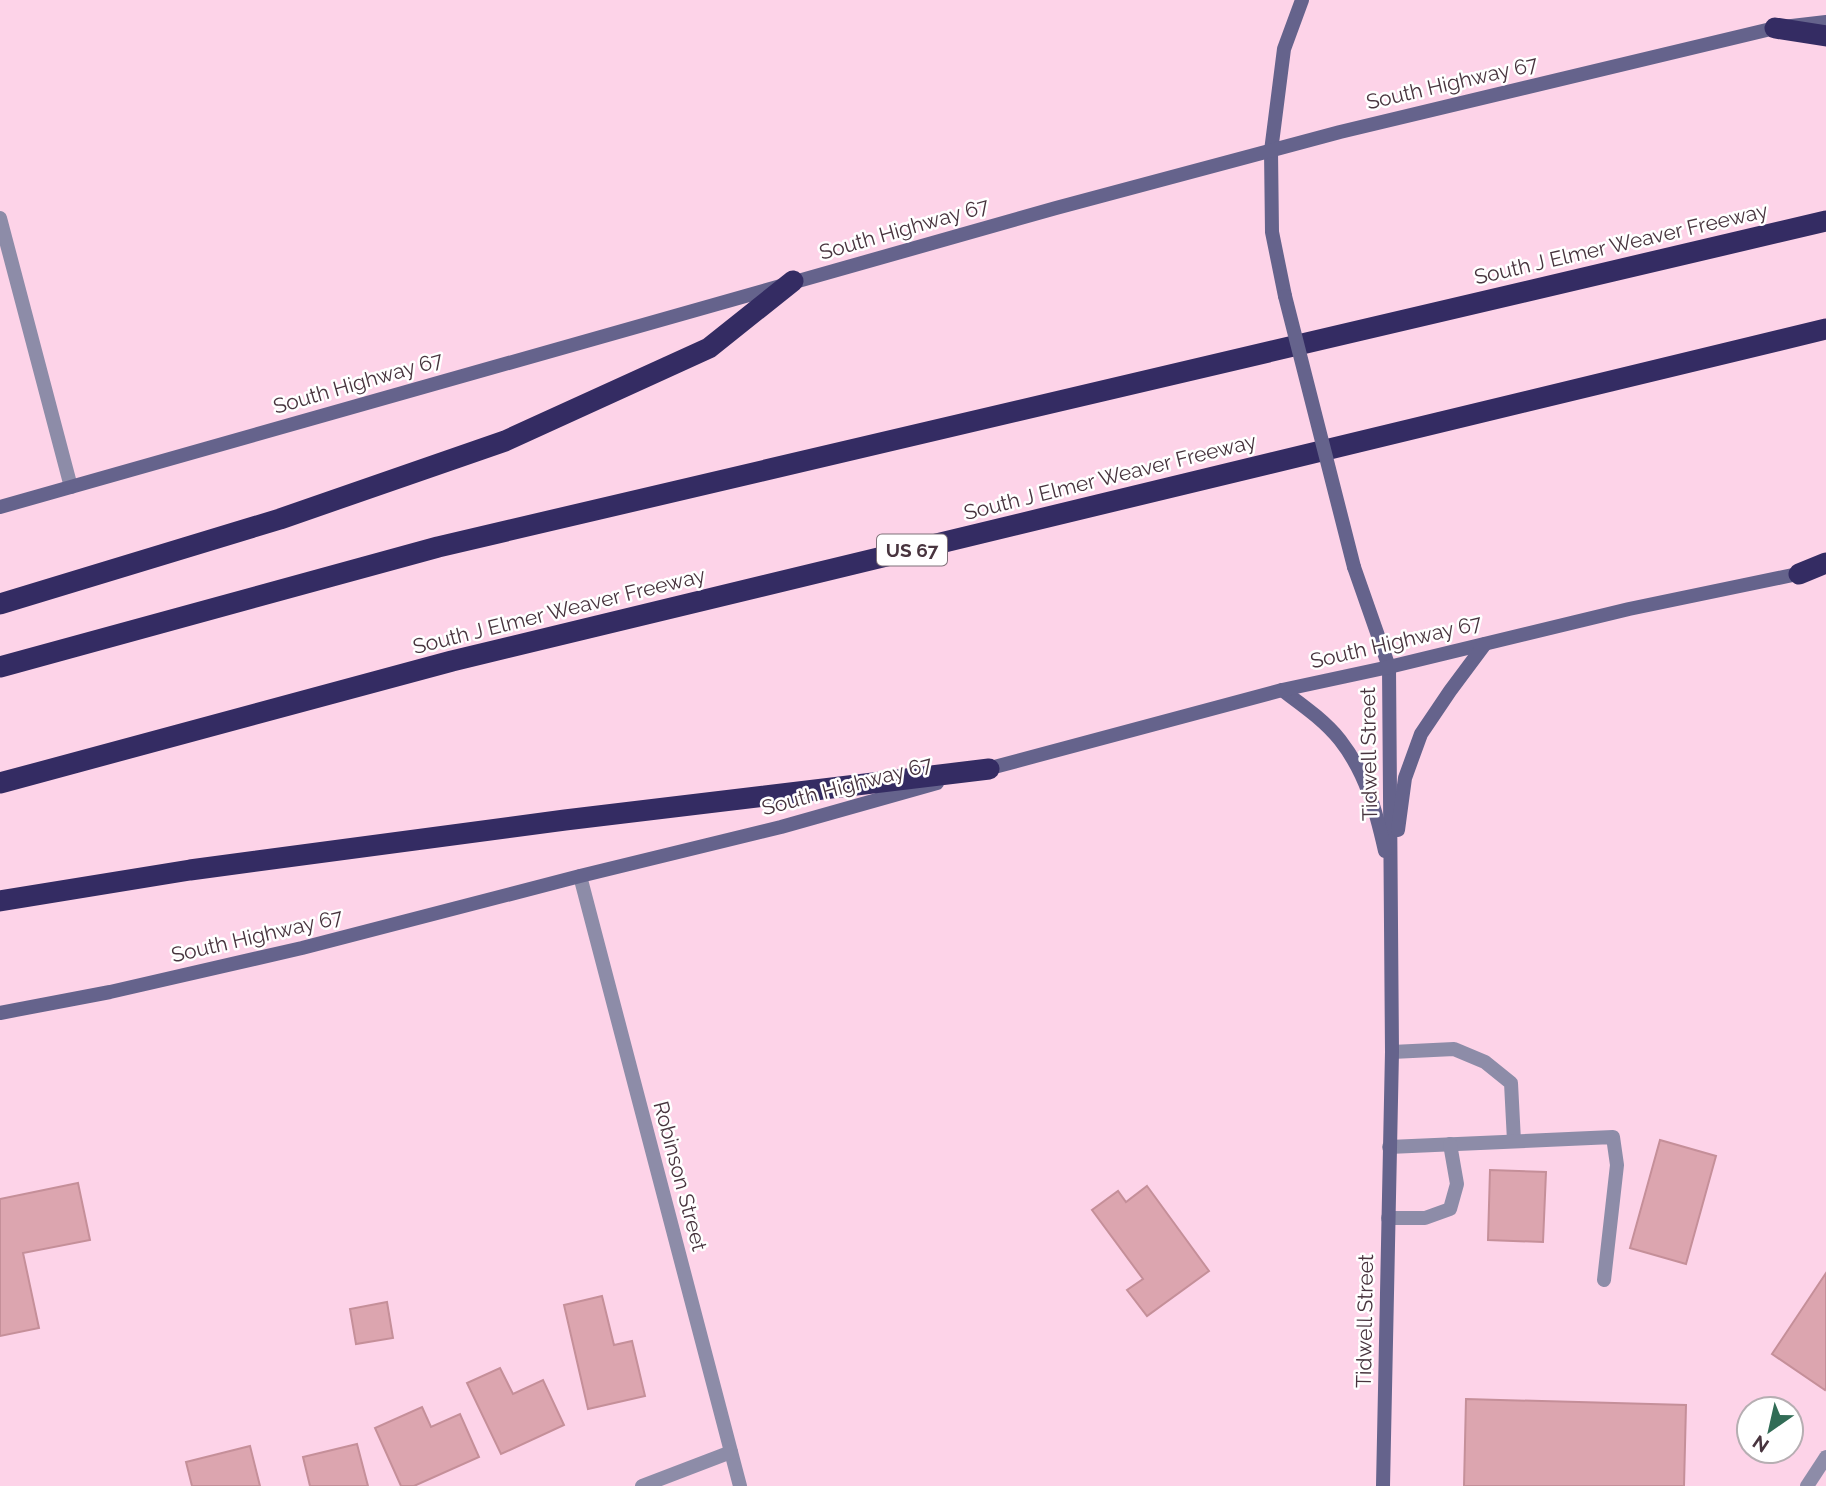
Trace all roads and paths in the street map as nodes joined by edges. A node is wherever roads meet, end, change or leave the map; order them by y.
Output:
1 (1301, 0) edge
2 (1826, 22) edge
3 (1775, 28) junction
4 (1826, 36) edge
5 (1271, 151) junction
6 (0, 218) edge
7 (1826, 221) edge
8 (793, 281) junction
9 (1826, 328) edge
10 (71, 487) junction
11 (0, 507) edge
12 (1826, 565) edge
13 (1799, 574) joint
14 (0, 604) edge
15 (1485, 644) junction
16 (0, 667) edge
17 (1389, 667) junction
18 (1282, 690) junction
19 (989, 769) junction
20 (0, 783) edge
21 (580, 876) junction
22 (1391, 880) junction
23 (0, 901) edge
24 (0, 1013) edge
25 (1392, 1052) junction
26 (1514, 1141) junction
27 (1450, 1144) junction
28 (1389, 1147) junction
29 (1388, 1218) junction
30 (1604, 1280) dead end
31 (731, 1451) junction
32 (1826, 1457) edge
33 (642, 1486) edge
34 (740, 1486) edge
35 (1382, 1486) edge
36 (1807, 1486) edge

1 - 5 main road, Tidwell Street
2 - 3 main road, South Highway 67
3 - 4 highway
3 - 5 main road, South Highway 67
5 - 8 main road, South Highway 67
5 - 17 main road, Tidwell Street, bridge
6 - 10 street
7 - 16 highway, South J Elmer Weaver Freeway
8 - 10 main road, South Highway 67
8 - 14 highway
9 - 20 highway, South J Elmer Weaver Freeway / US 67
10 - 11 main road, South Highway 67
12 - 13 highway
13 - 15 main road, South Highway 67
15 - 17 main road, South Highway 67
15 - 22 main road
17 - 18 main road, South Highway 67
17 - 22 main road, Tidwell Street
18 - 19 main road, South Highway 67
18 - 22 main road
19 - 21 main road, South Highway 67
19 - 23 highway
21 - 24 main road, South Highway 67
21 - 31 street, Robinson Street
22 - 25 main road, Tidwell Street
25 - 26 street
25 - 28 main road, Tidwell Street
26 - 27 street
26 - 30 street
27 - 28 street
27 - 29 street
28 - 29 main road, Tidwell Street
29 - 35 main road, Tidwell Street
31 - 33 street
31 - 34 street, Robinson Street
32 - 36 street

